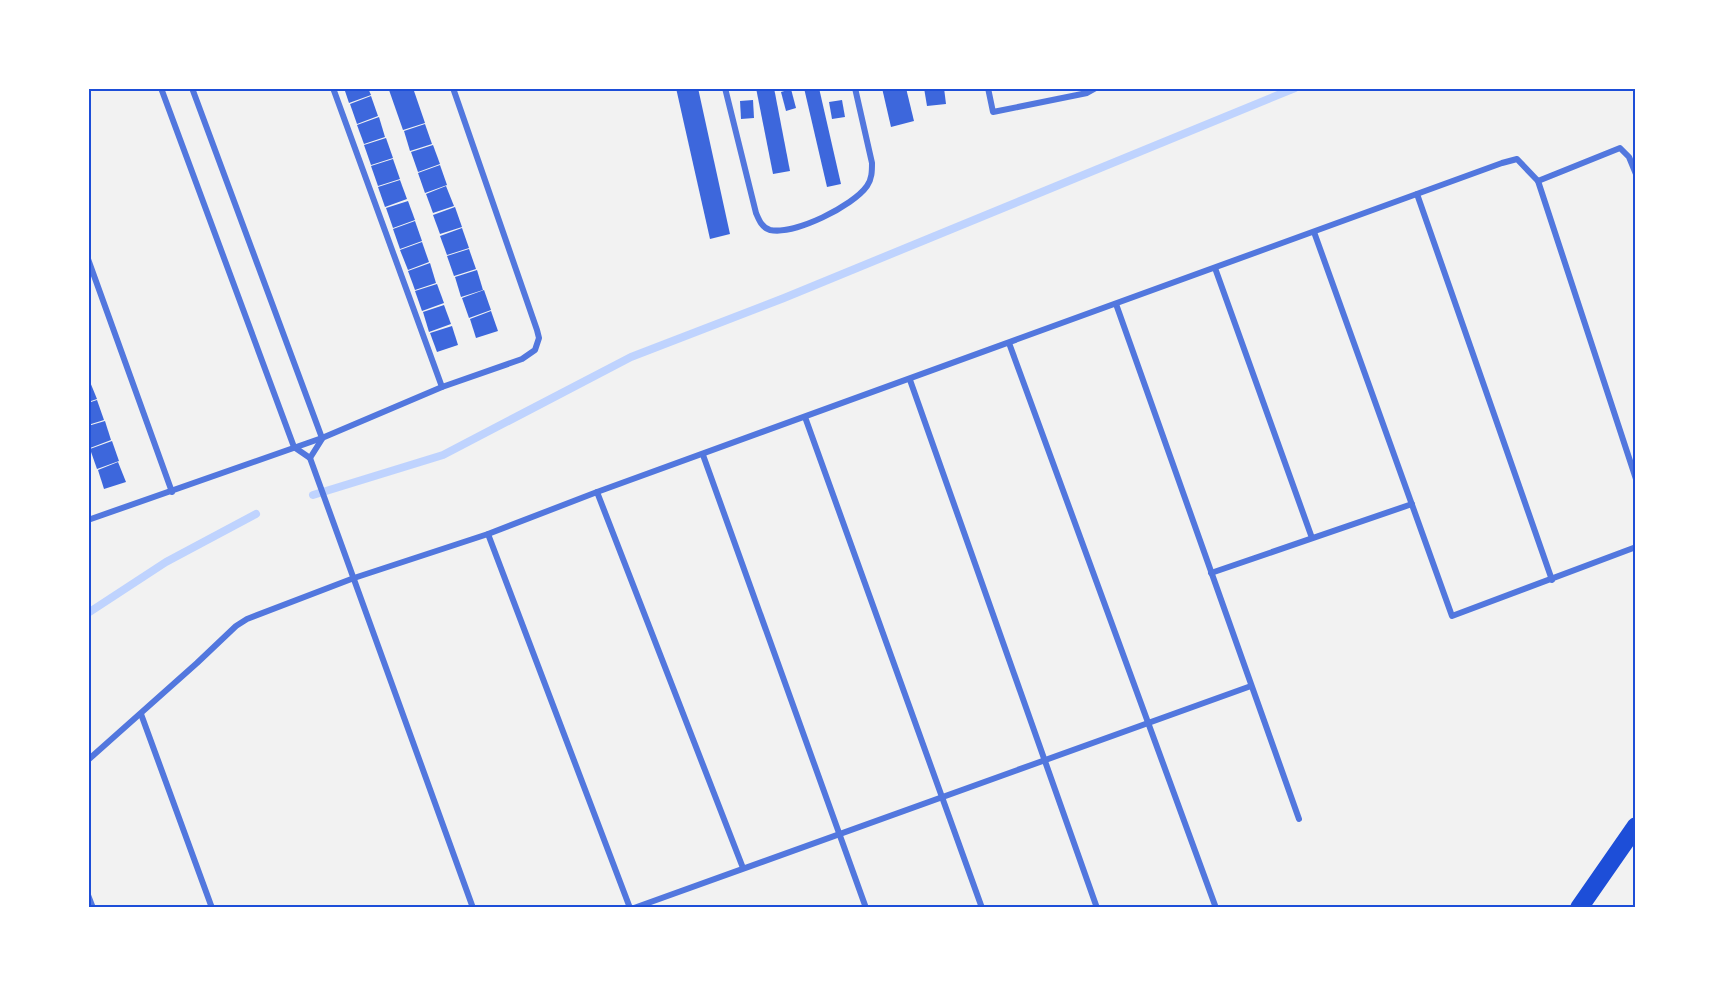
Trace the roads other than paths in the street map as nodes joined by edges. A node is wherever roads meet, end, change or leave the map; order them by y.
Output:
1 (161, 88) edge
2 (192, 88) edge
3 (333, 88) edge
4 (453, 88) edge
5 (725, 88) edge
6 (855, 88) edge
7 (988, 88) edge
8 (1096, 88) edge
9 (1635, 174) edge
10 (1538, 181) junction
11 (1418, 194) junction
12 (1314, 232) junction
13 (88, 259) edge
14 (1215, 268) junction
15 (1116, 304) junction
16 (1009, 343) junction
17 (910, 380) junction
18 (442, 387) junction
19 (805, 417) junction
20 (322, 438) junction
21 (294, 447) junction
22 (703, 455) junction
23 (310, 459) junction
24 (1635, 479) edge
25 (172, 492) junction
26 (597, 492) junction
27 (1412, 504) junction
28 (88, 520) edge
29 (489, 534) junction
30 (1312, 538) junction
31 (1635, 547) edge
32 (1211, 573) junction
33 (354, 578) junction
34 (1552, 580) junction
35 (1251, 686) junction
36 (141, 714) junction
37 (1148, 723) junction
38 (88, 760) edge
39 (1045, 760) junction
40 (942, 797) junction
41 (1299, 819) dead end
42 (1635, 826) edge
43 (839, 833) junction
44 (743, 868) junction
45 (88, 895) edge
46 (93, 908) edge
47 (212, 908) edge
48 (473, 908) edge
49 (632, 908) edge
50 (866, 908) edge
51 (982, 908) edge
52 (1097, 908) edge
53 (1216, 908) edge
54 (1579, 908) edge

1 - 21 street
2 - 20 street
3 - 18 street
4 - 18 street
5 - 6 street
7 - 8 street
9 - 10 street
10 - 11 street
10 - 24 street
11 - 12 street
11 - 34 street
12 - 14 street
12 - 27 street
13 - 25 street
14 - 15 street
14 - 30 street
15 - 16 street
15 - 32 street
16 - 17 street
16 - 37 street
17 - 19 street
17 - 39 street
18 - 20 street
19 - 22 street
19 - 40 street
20 - 21 street
20 - 23 street
21 - 23 street
21 - 25 street
22 - 26 street
22 - 43 street
23 - 33 street
25 - 28 street
26 - 29 street
26 - 44 street
27 - 30 street
27 - 34 street
29 - 33 street
29 - 49 street
30 - 32 street
31 - 34 street
32 - 35 street
33 - 36 street
33 - 48 street
35 - 37 street
35 - 41 street
36 - 38 street
36 - 47 street
37 - 39 street
37 - 53 street
39 - 40 street
39 - 52 street
40 - 43 street
40 - 51 street
42 - 54 highway
43 - 44 street
43 - 50 street
44 - 49 street
45 - 46 street

